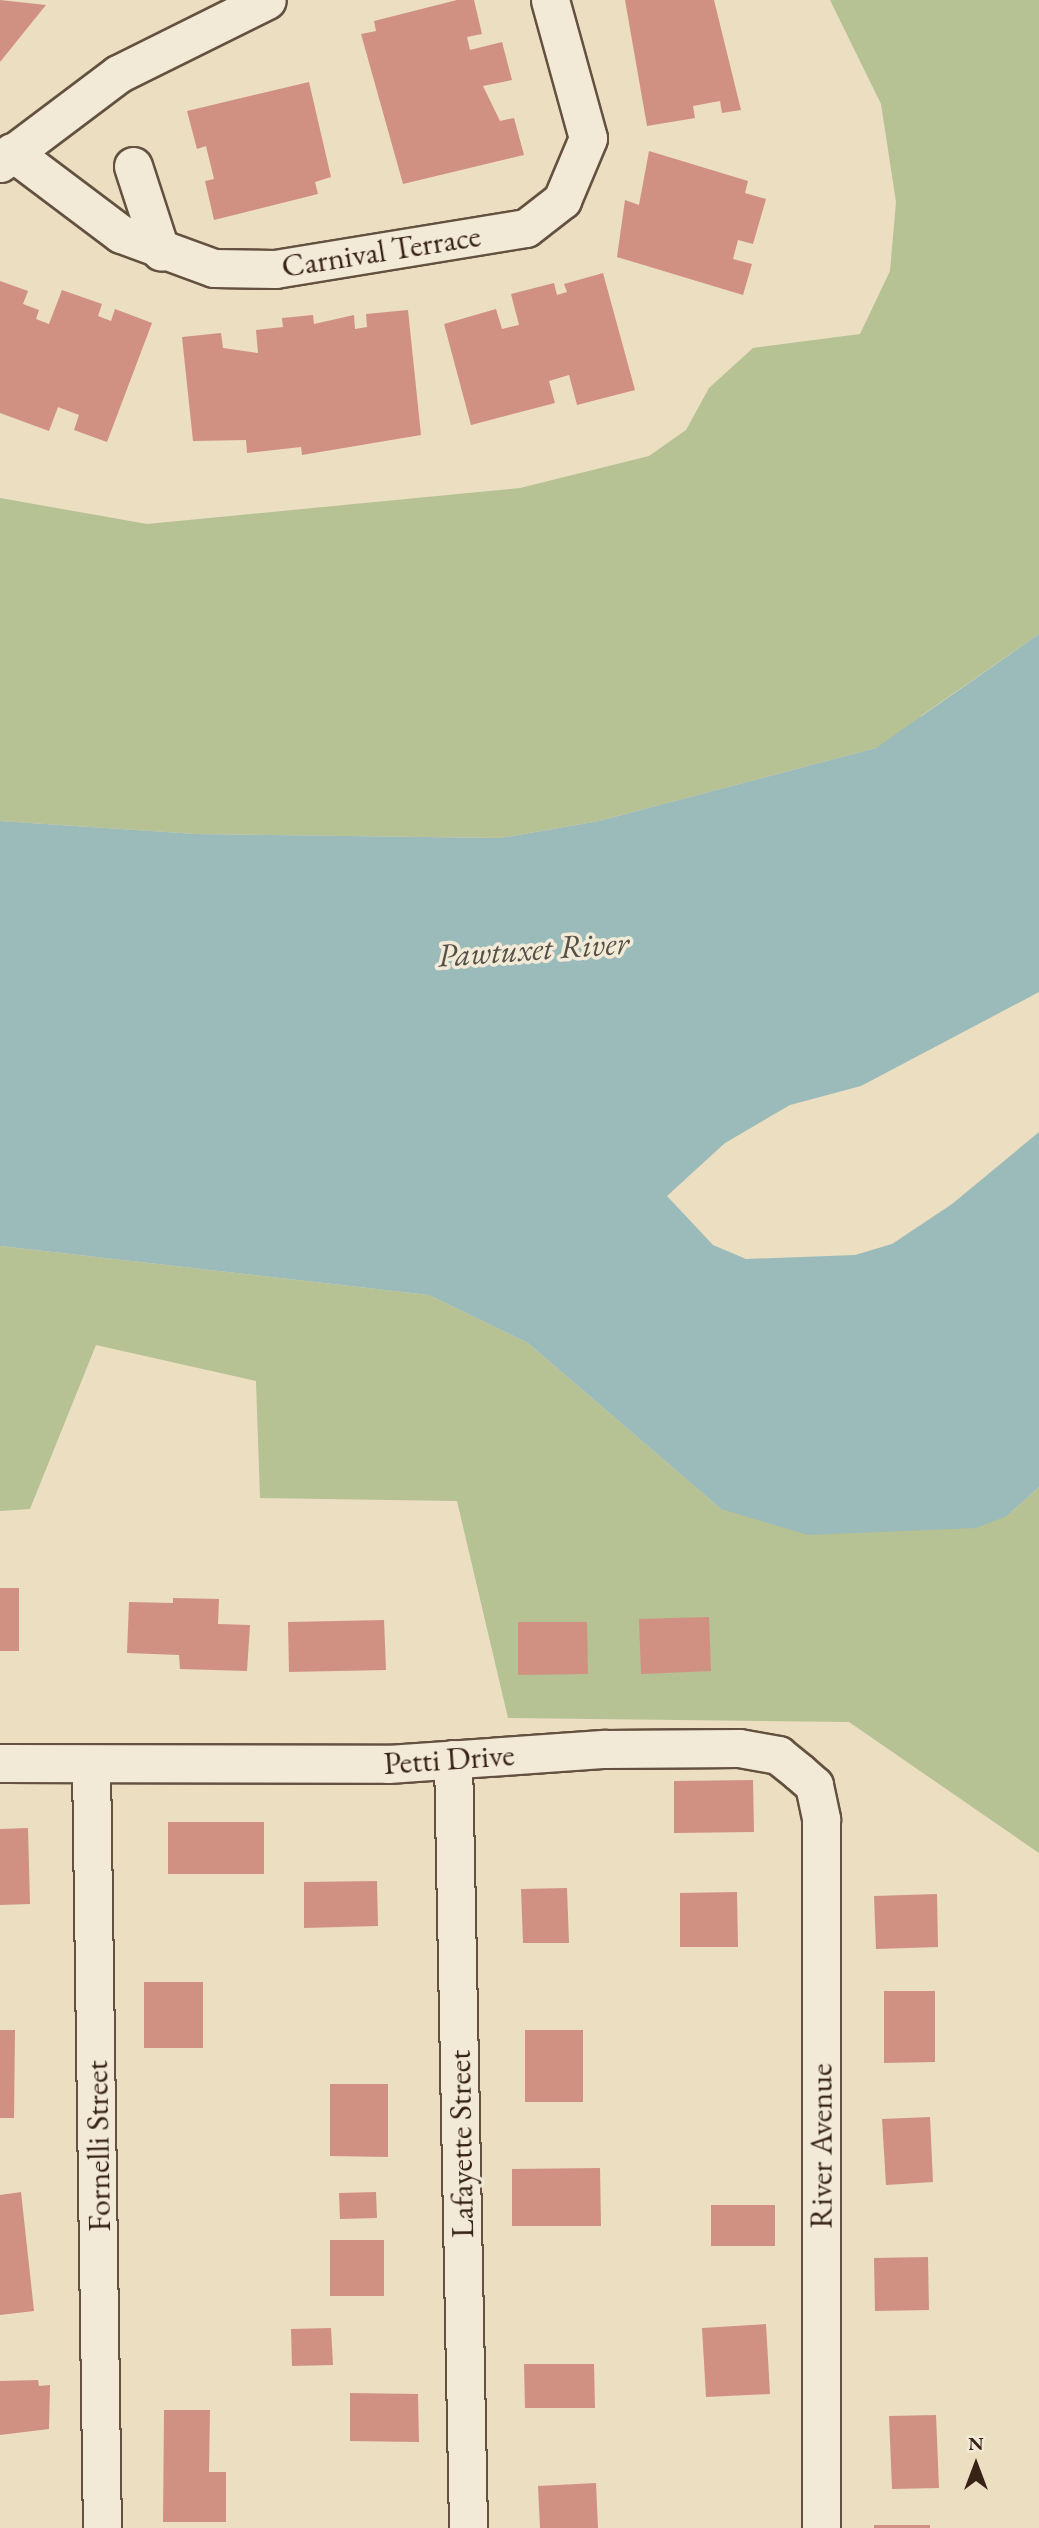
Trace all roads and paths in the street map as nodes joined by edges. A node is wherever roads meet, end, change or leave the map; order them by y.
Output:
1 (267, 0) edge
2 (550, 0) edge
3 (6, 158) edge
4 (133, 166) dead end
5 (161, 252) junction
6 (453, 1759) junction
7 (0, 1763) edge
8 (91, 1764) junction
9 (799, 1772) joint
10 (102, 2528) edge
11 (468, 2528) edge
12 (821, 2528) edge

1 - 3 street
2 - 5 street, Carnival Terrace
3 - 5 street, Carnival Terrace
4 - 5 street
6 - 8 street, Petti Drive
6 - 9 street, Petti Drive
6 - 11 street, Lafayette Street
7 - 8 street, Petti Drive
8 - 10 street, Fornelli Street
9 - 12 street, River Avenue

